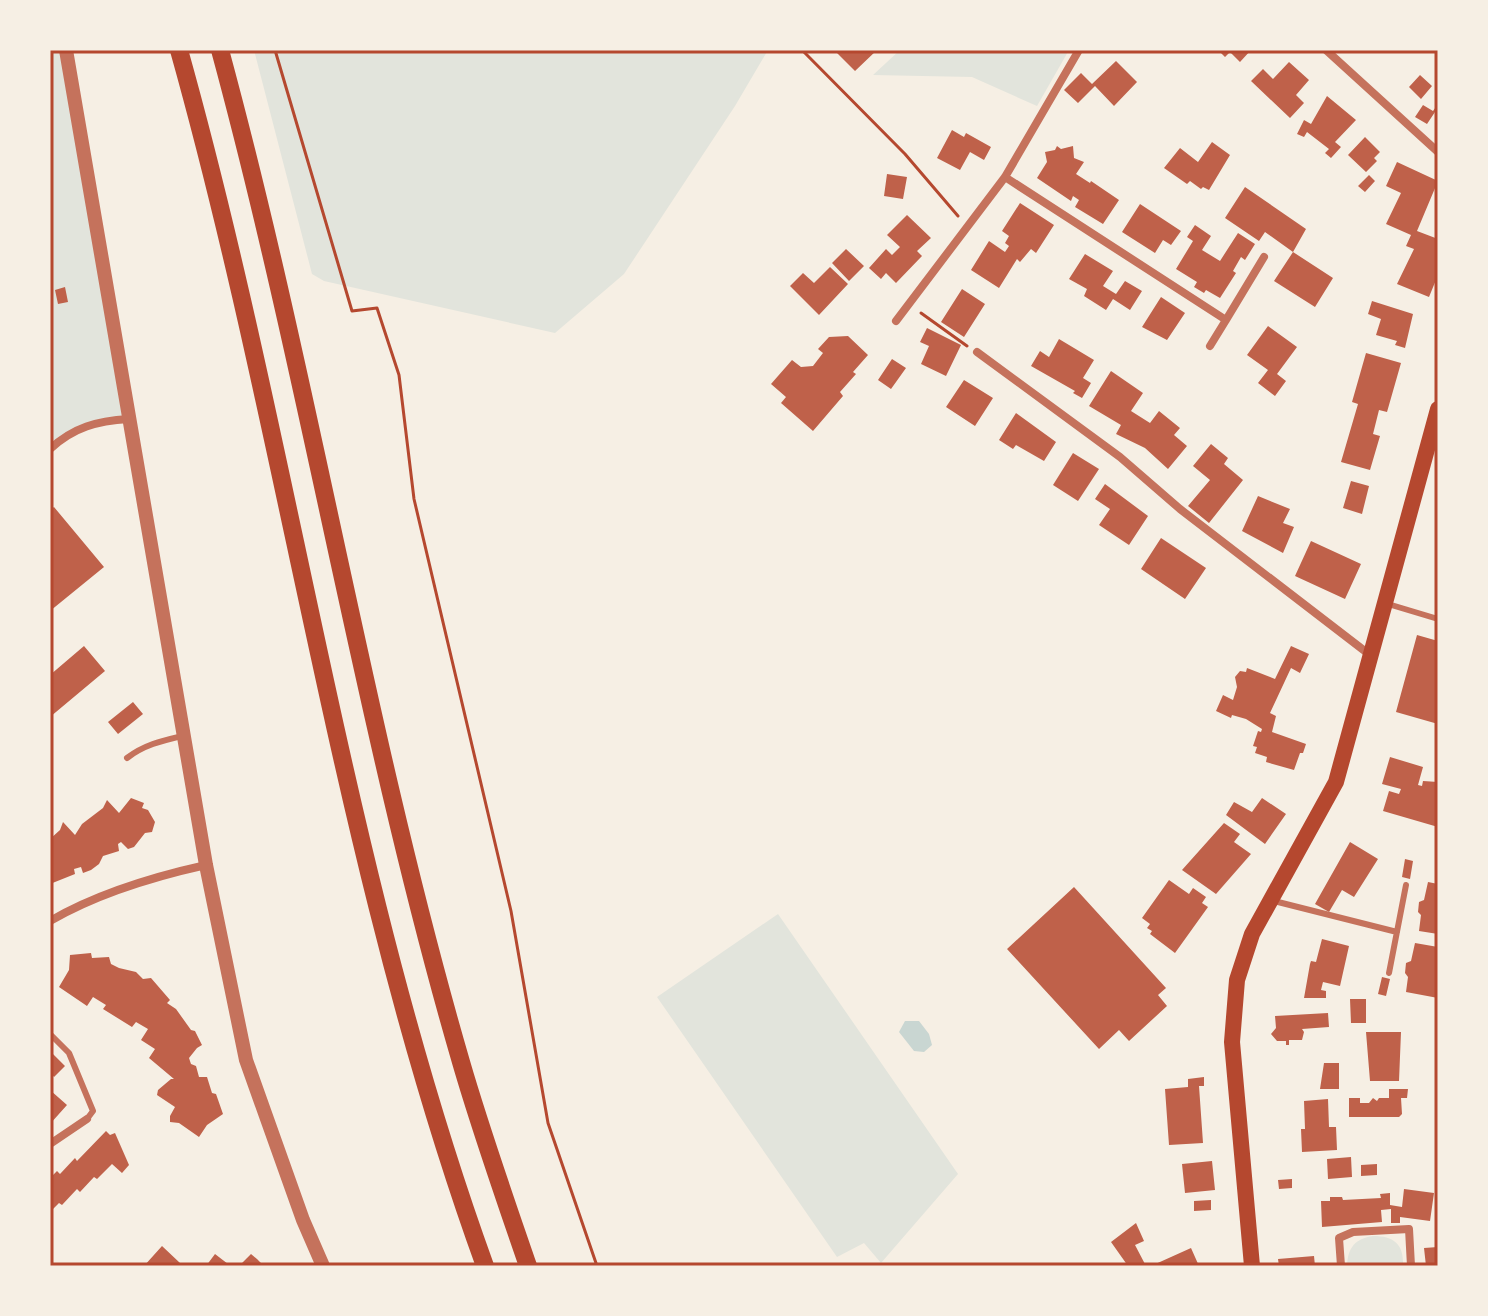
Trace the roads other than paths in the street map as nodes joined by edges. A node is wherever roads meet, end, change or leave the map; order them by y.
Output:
1 (66, 50) edge
2 (179, 50) edge
3 (220, 50) edge
4 (1079, 50) edge
5 (1326, 50) edge
6 (1438, 152) edge
7 (1005, 177) junction
8 (1264, 257) dead end
9 (1226, 320) junction
10 (896, 321) dead end
11 (1210, 346) dead end
12 (977, 352) road end
13 (1438, 409) edge
14 (129, 419) junction
15 (1435, 429) edge
16 (50, 449) edge
17 (1385, 603) junction
18 (1438, 619) edge
19 (1371, 655) junction
20 (184, 736) junction
21 (127, 758) dead end
22 (206, 865) junction
23 (1406, 885) dead end
24 (1270, 900) junction
25 (50, 921) edge
26 (1397, 932) junction
27 (1389, 973) dead end
28 (50, 1034) edge
29 (87, 1119) joint
30 (50, 1144) edge
31 (323, 1266) edge
32 (485, 1266) edge
33 (528, 1266) edge
34 (1252, 1266) edge
35 (1341, 1266) edge
36 (1411, 1266) edge

1 - 14 street
2 - 32 highway
3 - 33 highway
4 - 7 street
5 - 6 street
7 - 9 street
7 - 10 street
8 - 9 street
9 - 11 street
12 - 19 street
13 - 15 main road
14 - 16 street
14 - 20 street
15 - 17 main road
17 - 18 lane
17 - 19 main road
19 - 24 main road
20 - 21 lane
20 - 22 street
22 - 25 street
22 - 31 street
23 - 26 lane
24 - 26 lane
24 - 34 main road
26 - 27 lane
28 - 29 lane
29 - 30 street
35 - 36 street

